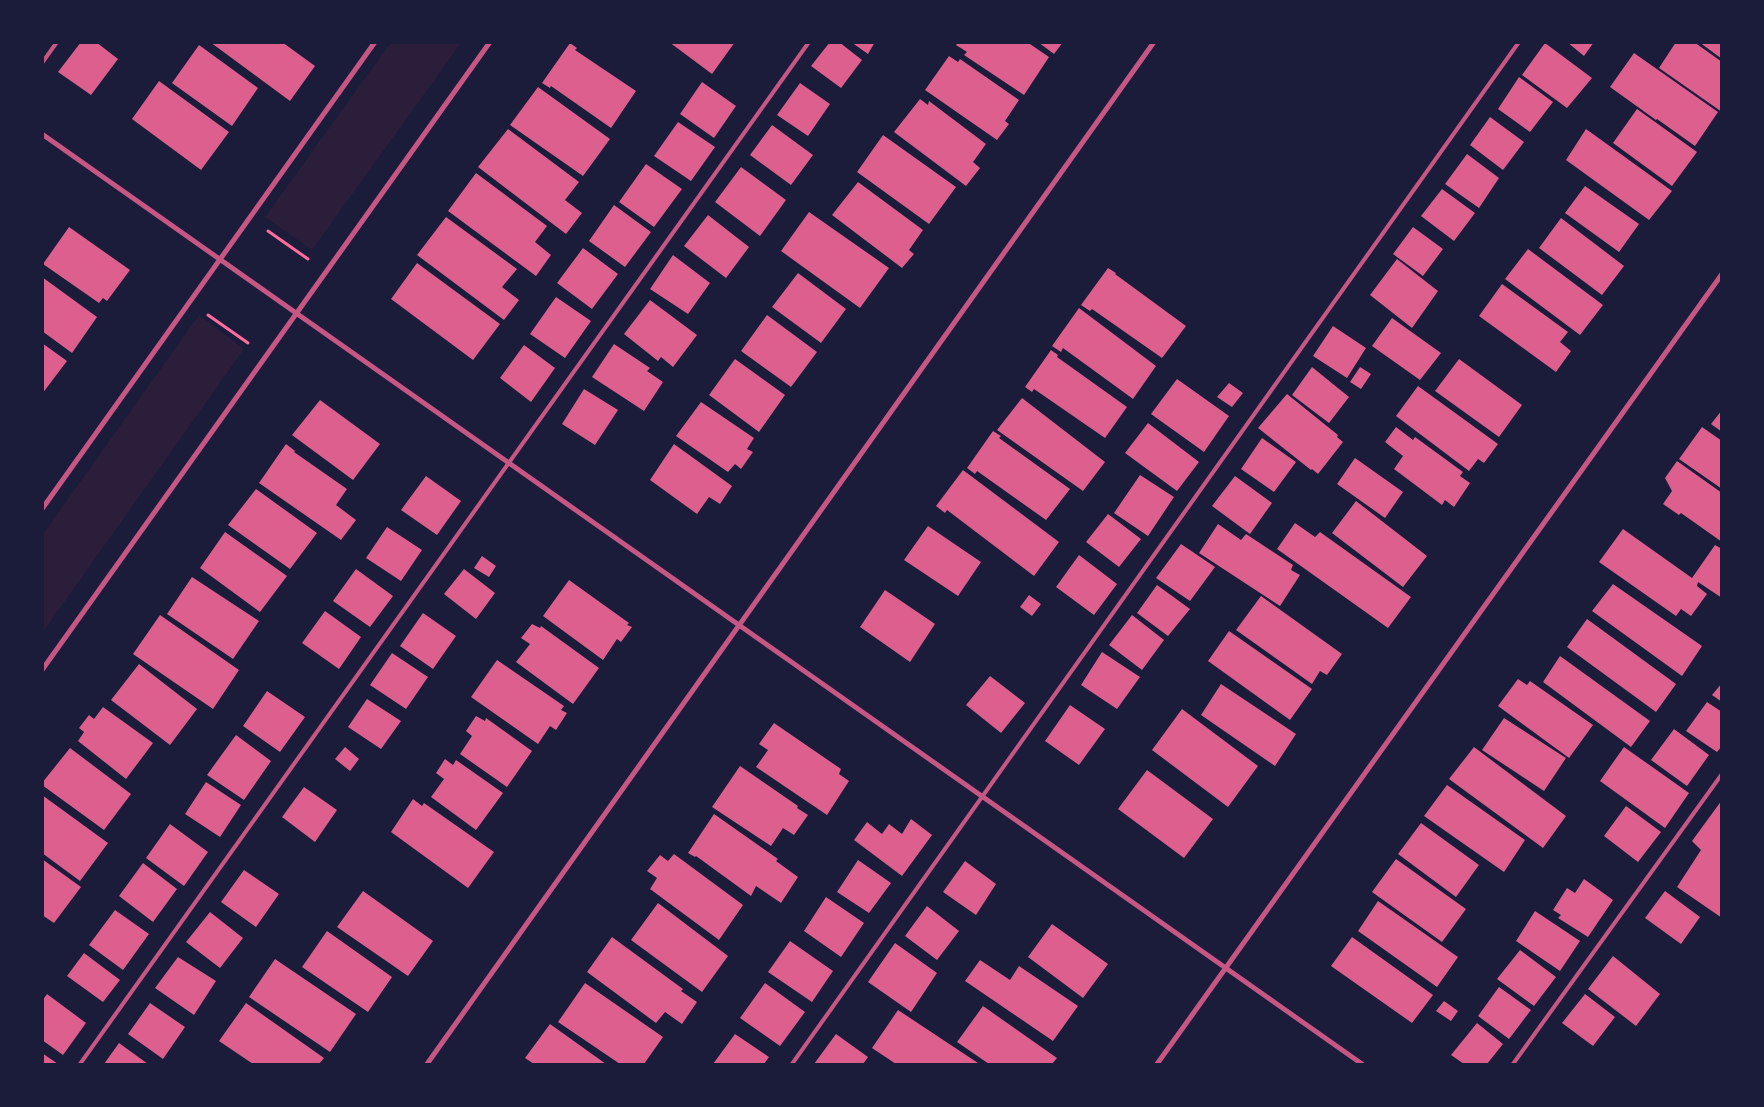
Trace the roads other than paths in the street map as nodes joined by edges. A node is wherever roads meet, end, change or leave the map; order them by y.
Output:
1 (57, 42) edge
2 (375, 42) edge
3 (490, 42) edge
4 (809, 42) edge
5 (1154, 42) edge
6 (1519, 42) edge
7 (42, 63) edge
8 (42, 134) edge
9 (221, 259) junction
10 (1722, 274) edge
11 (297, 312) junction
12 (510, 463) junction
13 (42, 509) edge
14 (739, 625) junction
15 (42, 670) edge
16 (1722, 774) edge
17 (983, 797) junction
18 (1226, 969) junction
19 (80, 1064) edge
20 (427, 1064) edge
21 (792, 1064) edge
22 (1157, 1064) edge
23 (1362, 1064) edge
24 (1513, 1064) edge

1 - 7 lane
2 - 9 street
3 - 11 street
4 - 12 lane
5 - 14 street
6 - 17 lane
8 - 9 street
9 - 11 street
9 - 13 street
10 - 18 street
11 - 12 street
11 - 15 street
12 - 14 street
12 - 19 lane
14 - 17 street
14 - 20 street
16 - 24 lane
17 - 18 street
17 - 21 lane
18 - 22 street
18 - 23 street

